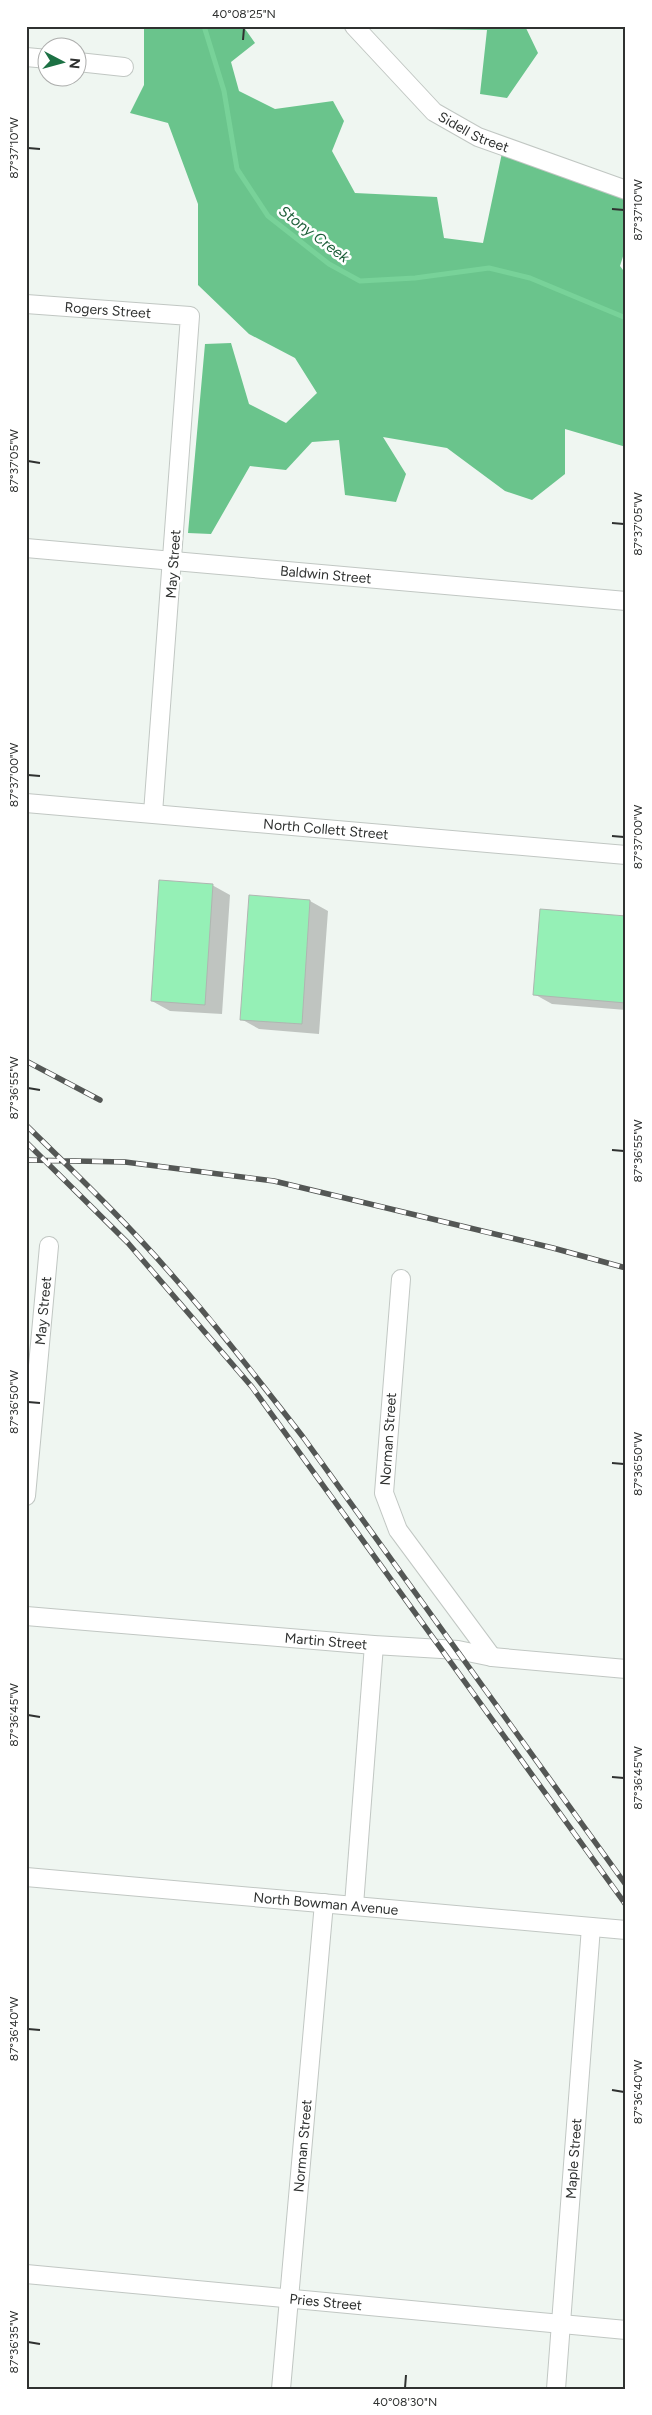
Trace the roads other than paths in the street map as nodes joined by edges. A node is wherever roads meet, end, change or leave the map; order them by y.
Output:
1 (354, 26) edge
2 (88, 63) edge
3 (124, 67) dead end
4 (626, 190) edge
5 (26, 304) edge
6 (190, 316) joint
7 (26, 548) edge
8 (173, 561) junction
9 (626, 601) edge
10 (26, 803) edge
11 (153, 813) junction
12 (626, 855) edge
13 (49, 1246) dead end
14 (401, 1279) dead end
15 (32, 1358) edge
16 (26, 1496) edge
17 (26, 1616) edge
18 (374, 1645) junction
19 (492, 1657) junction
20 (626, 1669) edge
21 (26, 1877) edge
22 (324, 1903) junction
23 (354, 1905) junction
24 (591, 1927) junction
25 (626, 1930) edge
26 (26, 2274) edge
27 (288, 2300) junction
28 (561, 2324) junction
29 (626, 2330) edge
30 (281, 2389) edge
31 (556, 2389) edge

1 - 4 street, Sidell Street
2 - 3 street
5 - 6 street, Rogers Street
6 - 8 street, May Street
7 - 8 street, Baldwin Street
8 - 9 street, Baldwin Street
8 - 11 street, May Street
10 - 11 street, North Collett Street
11 - 12 street, North Collett Street
13 - 15 street, May Street
14 - 19 street, Norman Street
15 - 16 street, May Street
17 - 18 street, Martin Street
18 - 19 street, Martin Street
18 - 23 street
19 - 20 street, Martin Street
21 - 22 street, North Bowman Avenue
22 - 23 street, North Bowman Avenue
22 - 27 street, Norman Street
23 - 24 street, North Bowman Avenue
24 - 25 street, North Bowman Avenue
24 - 28 street, Maple Street
26 - 27 street, Pries Street
27 - 28 street, Pries Street
27 - 30 street, Norman Street
28 - 29 street, Pries Street
28 - 31 street, Maple Street

